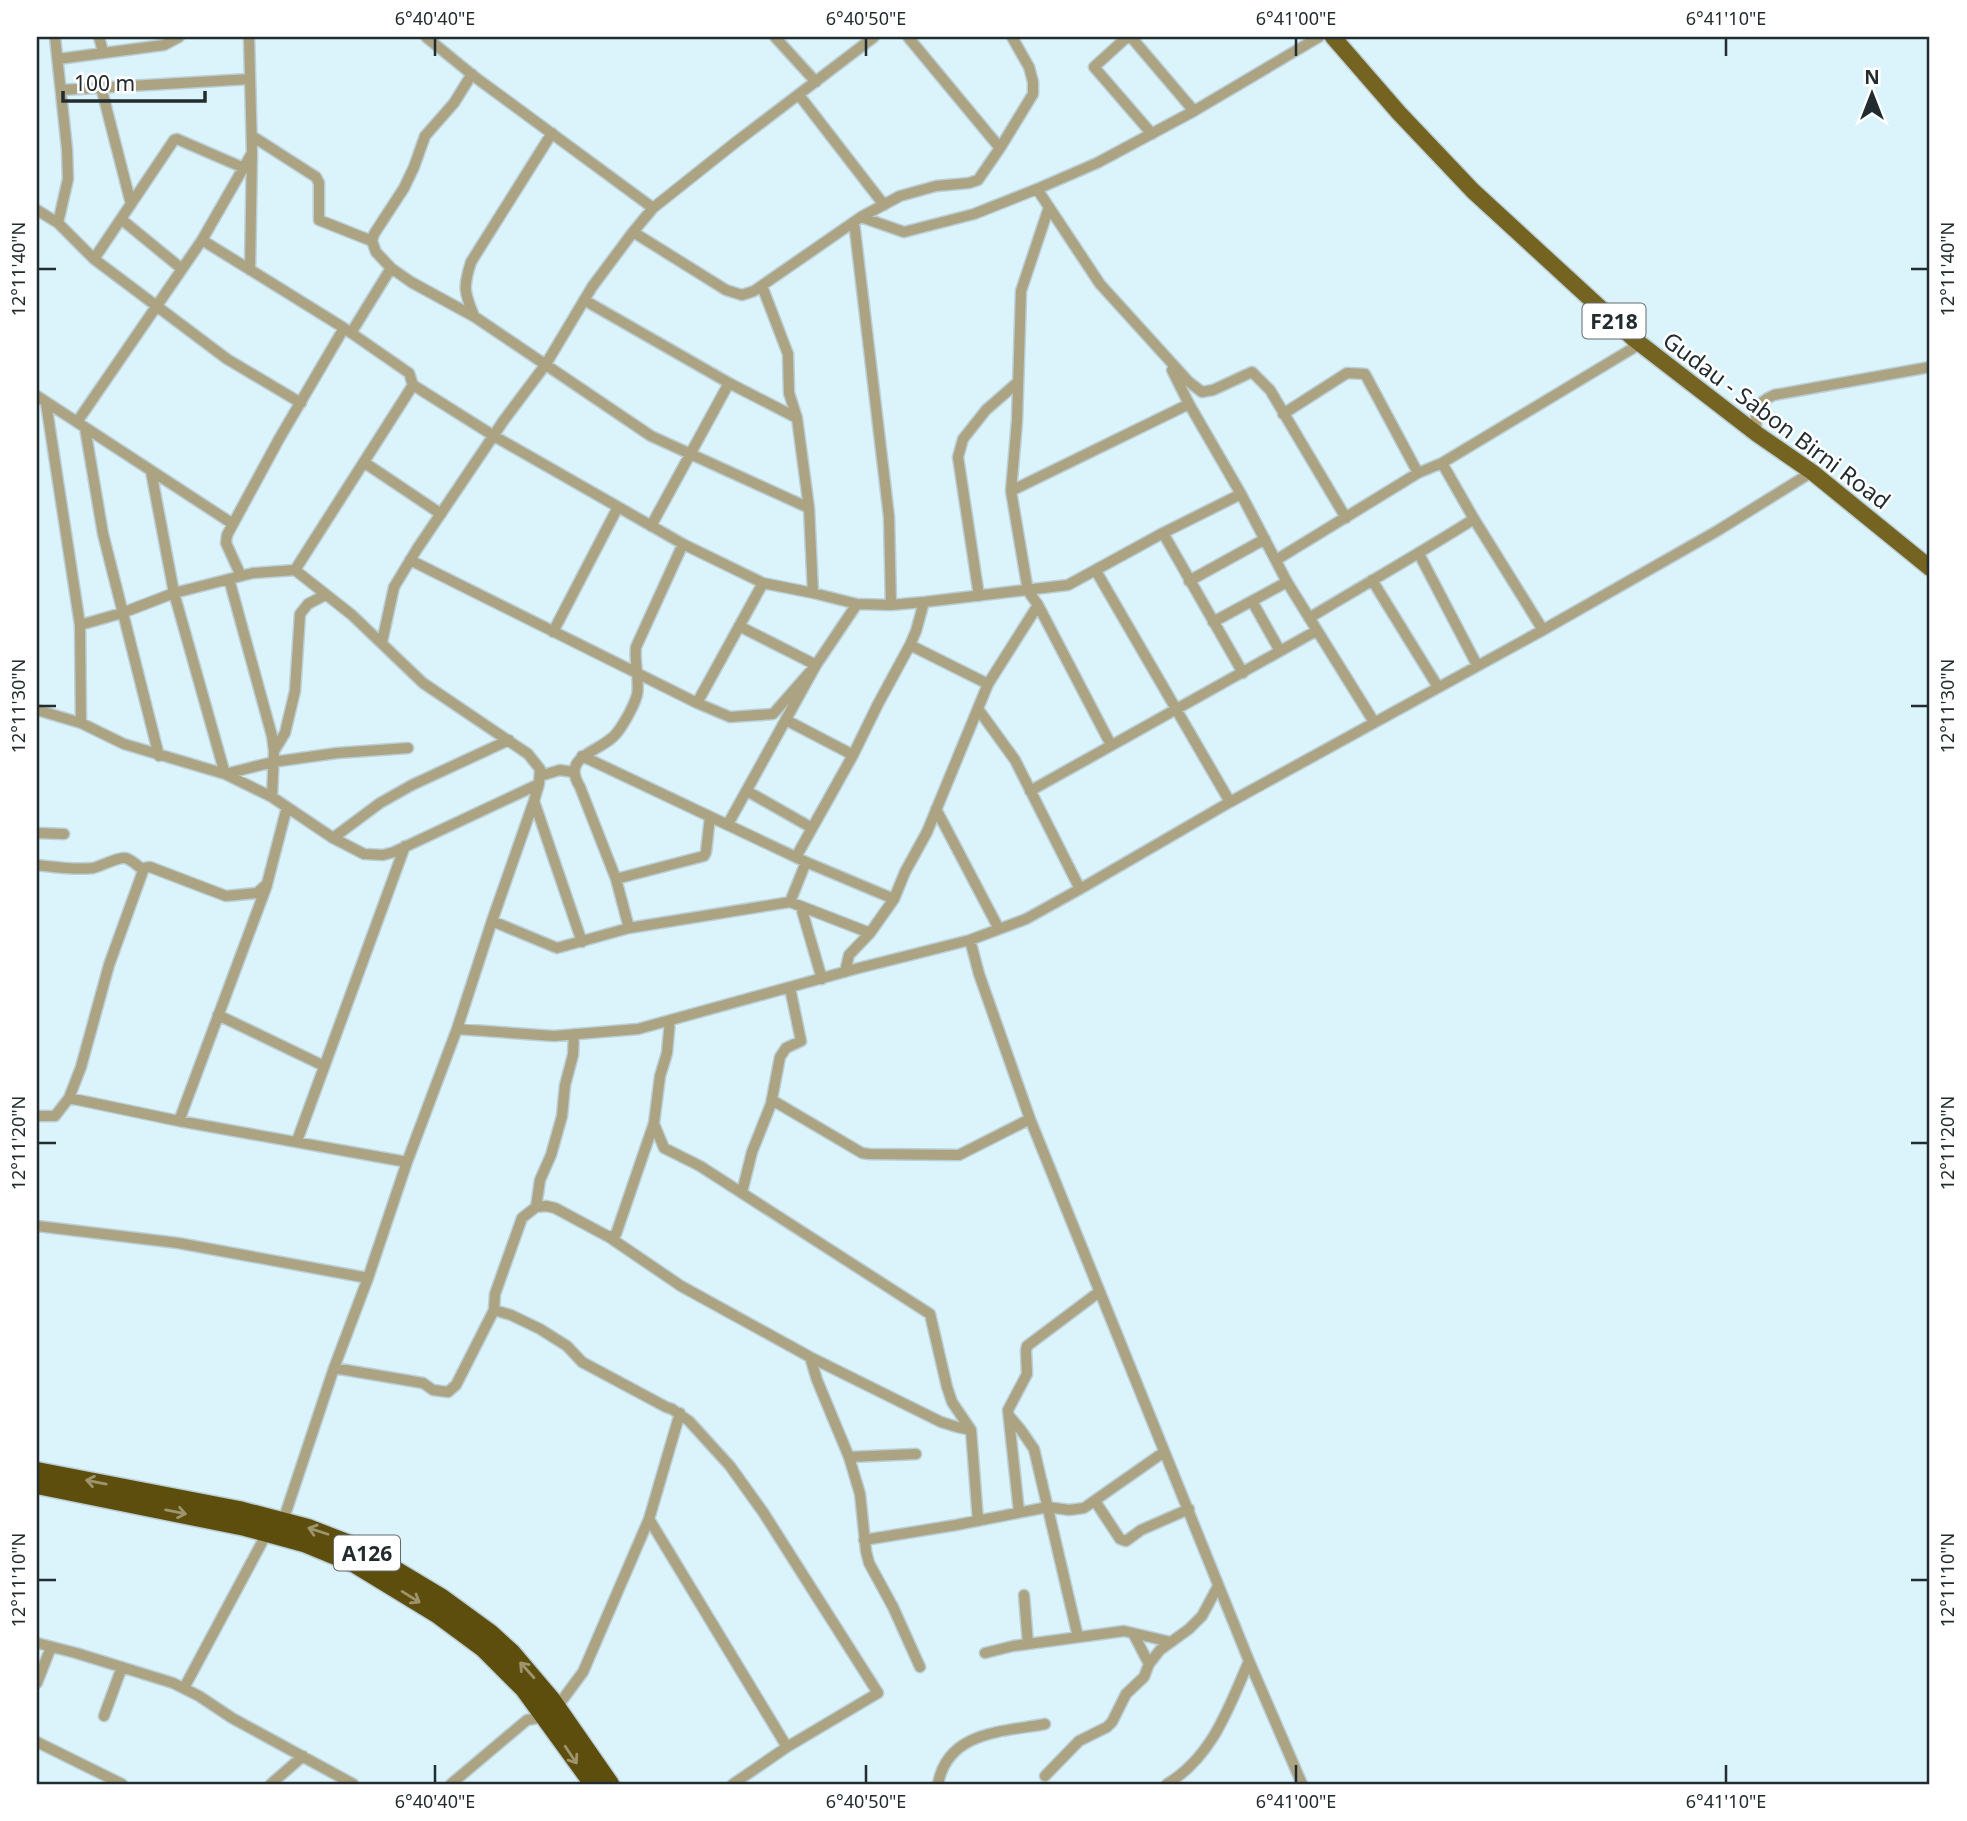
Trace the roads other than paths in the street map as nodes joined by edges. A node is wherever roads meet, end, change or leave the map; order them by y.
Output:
1 (55, 37) edge
2 (99, 37) edge
3 (179, 37) edge
4 (249, 37) edge
5 (426, 37) edge
6 (775, 37) edge
7 (874, 37) edge
8 (908, 37) edge
9 (1012, 37) edge
10 (1129, 37) edge
11 (1319, 37) edge
12 (1333, 37) edge
13 (163, 41) edge
14 (103, 52) junction
15 (58, 59) junction
16 (472, 74) junction
17 (250, 79) junction
18 (816, 82) junction
19 (101, 87) junction
20 (61, 90) junction
21 (799, 95) junction
22 (1194, 111) junction
23 (552, 133) junction
24 (1152, 134) junction
25 (252, 136) junction
26 (1000, 148) junction
27 (252, 153) junction
28 (244, 168) junction
29 (1037, 189) junction
30 (131, 204) junction
31 (884, 205) junction
32 (1049, 207) junction
33 (653, 208) junction
34 (37, 210) edge
35 (121, 219) junction
36 (857, 220) junction
37 (58, 223) junction
38 (633, 232) junction
39 (202, 240) junction
40 (372, 241) junction
41 (94, 259) junction
42 (391, 268) junction
43 (182, 270) junction
44 (250, 270) junction
45 (762, 286) junction
46 (583, 300) junction
47 (156, 305) junction
48 (475, 317) junction
49 (347, 331) junction
50 (1640, 344) junction
51 (1166, 358) junction
52 (546, 364) junction
53 (1930, 367) edge
54 (1018, 382) junction
55 (729, 383) junction
56 (413, 386) junction
57 (37, 396) edge
58 (46, 403) junction
59 (301, 403) junction
60 (1189, 404) junction
61 (1283, 414) junction
62 (797, 418) junction
63 (81, 425) junction
64 (1757, 434) junction
65 (494, 436) junction
66 (690, 454) junction
67 (365, 463) junction
68 (1442, 463) junction
69 (151, 471) junction
70 (1812, 472) junction
71 (1419, 473) junction
72 (1011, 491) junction
73 (1241, 494) junction
74 (618, 507) junction
75 (809, 508) junction
76 (441, 514) junction
77 (1346, 518) junction
78 (1474, 519) junction
79 (233, 524) junction
80 (652, 526) junction
81 (1163, 533) junction
82 (1265, 539) junction
83 (683, 544) junction
84 (1419, 554) junction
85 (410, 560) junction
86 (1276, 560) junction
87 (1930, 568) edge
88 (295, 570) junction
89 (1096, 571) junction
90 (241, 576) junction
91 (229, 579) junction
92 (1372, 580) junction
93 (1189, 581) junction
94 (1287, 582) junction
95 (763, 583) junction
96 (1028, 590) junction
97 (174, 593) junction
98 (813, 593) junction
99 (325, 595) junction
100 (979, 596) junction
101 (1252, 601) junction
102 (924, 602) junction
103 (857, 604) junction
104 (891, 605) junction
105 (1038, 605) junction
106 (122, 613) junction
107 (1308, 618) junction
108 (1213, 622) junction
109 (80, 625) junction
110 (739, 626) junction
111 (1543, 630) junction
112 (1316, 631) junction
113 (552, 632) junction
114 (382, 642) junction
115 (910, 645) junction
116 (1280, 652) junction
117 (1477, 665) junction
118 (816, 666) junction
119 (1243, 673) junction
120 (636, 674) junction
121 (988, 684) junction
122 (1438, 687) junction
123 (697, 703) junction
124 (1175, 708) junction
125 (978, 709) junction
126 (37, 710) edge
127 (786, 720) junction
128 (1374, 722) junction
129 (81, 723) junction
130 (509, 740) junction
131 (1111, 745) junction
132 (408, 748) dead end
133 (274, 751) junction
134 (853, 755) junction
135 (159, 756) junction
136 (582, 756) junction
137 (273, 762) junction
138 (573, 772) junction
139 (225, 774) junction
140 (540, 780) junction
141 (747, 791) junction
142 (1030, 791) junction
143 (272, 797) junction
144 (534, 801) junction
145 (1230, 802) junction
146 (287, 807) junction
147 (936, 809) junction
148 (710, 817) junction
149 (728, 824) junction
150 (812, 828) junction
151 (37, 833) edge
152 (64, 834) dead end
153 (333, 838) junction
154 (405, 846) junction
155 (796, 857) junction
156 (806, 863) junction
157 (37, 865) edge
158 (143, 870) junction
159 (616, 878) junction
160 (267, 884) junction
161 (1080, 889) junction
162 (894, 899) junction
163 (790, 902) junction
164 (801, 907) junction
165 (492, 920) junction
166 (629, 928) junction
167 (999, 929) junction
168 (870, 933) junction
169 (970, 940) junction
170 (582, 942) junction
171 (845, 972) junction
172 (822, 979) junction
173 (790, 988) junction
174 (218, 1015) junction
175 (670, 1020) junction
176 (457, 1029) junction
177 (574, 1034) junction
178 (324, 1066) junction
179 (69, 1098) junction
180 (772, 1100) junction
181 (37, 1116) edge
182 (1030, 1119) junction
183 (179, 1121) junction
184 (654, 1123) junction
185 (297, 1141) junction
186 (407, 1161) junction
187 (742, 1192) junction
188 (536, 1207) junction
189 (37, 1226) edge
190 (609, 1237) junction
191 (368, 1278) junction
192 (1099, 1292) junction
193 (494, 1310) junction
194 (810, 1357) junction
195 (334, 1368) junction
196 (680, 1413) junction
197 (962, 1416) junction
198 (1009, 1417) junction
199 (957, 1427) junction
200 (971, 1430) junction
201 (1164, 1452) junction
202 (916, 1454) dead end
203 (849, 1457) junction
204 (37, 1471) edge
205 (37, 1485) edge
206 (1095, 1501) junction
207 (1048, 1507) junction
208 (1189, 1509) junction
209 (1020, 1512) junction
210 (649, 1519) junction
211 (283, 1521) junction
212 (978, 1521) junction
213 (267, 1533) junction
214 (864, 1540) junction
215 (1219, 1586) junction
216 (1024, 1595) dead end
217 (1134, 1635) junction
218 (1079, 1637) junction
219 (1171, 1642) junction
220 (37, 1643) edge
221 (1028, 1644) junction
222 (51, 1647) junction
223 (985, 1653) dead end
224 (1249, 1661) junction
225 (1149, 1664) junction
226 (122, 1667) junction
227 (920, 1667) dead end
228 (37, 1683) edge
229 (184, 1688) junction
230 (538, 1695) junction
231 (542, 1715) junction
232 (104, 1716) dead end
233 (1045, 1724) dead end
234 (37, 1742) edge
235 (787, 1747) junction
236 (303, 1756) junction
237 (1045, 1776) dead end
238 (102, 1780) edge
239 (122, 1784) edge
240 (271, 1784) edge
241 (354, 1784) edge
242 (451, 1784) edge
243 (593, 1784) edge
244 (610, 1784) edge
245 (733, 1784) edge
246 (938, 1784) edge
247 (1167, 1784) edge
248 (1303, 1784) edge

1 - 15 street
2 - 14 street
3 - 13 street
4 - 17 street
5 - 16 street
6 - 18 street
7 - 18 street
8 - 26 street
9 - 26 street
10 - 22 street
10 - 24 street
11 - 22 street
12 - 50 main road, Gudau - Sabon Birni Road / F218
13 - 14 street
14 - 15 street
15 - 20 street
16 - 23 street
16 - 40 street
17 - 19 street
17 - 25 street
18 - 21 street
19 - 20 street
19 - 30 street
20 - 37 street
21 - 31 street
21 - 33 street
22 - 24 street
23 - 33 street
23 - 48 street
24 - 29 street
25 - 27 street
25 - 40 street
26 - 31 street
27 - 28 street
27 - 44 street
28 - 30 street
28 - 39 street
29 - 32 street
29 - 36 street
30 - 35 street
31 - 36 street
32 - 51 street
32 - 54 street
33 - 38 street
34 - 37 street
35 - 41 street
35 - 43 street
36 - 45 street
36 - 104 street
37 - 41 street
38 - 45 street
38 - 46 street
39 - 43 street
39 - 44 street
40 - 42 street
41 - 47 street
42 - 48 street
42 - 49 street
43 - 47 street
44 - 49 street
45 - 62 street
46 - 52 street
46 - 55 street
47 - 59 street
47 - 63 street
48 - 52 street
49 - 56 street
49 - 59 street
50 - 64 main road, Gudau - Sabon Birni Road / F218
50 - 68 street
51 - 60 street
51 - 61 street
52 - 65 street
52 - 66 street
53 - 64 street
54 - 72 street
54 - 100 street
55 - 62 street
55 - 66 street
56 - 65 street
56 - 67 street
57 - 58 street
58 - 63 street
58 - 109 street
59 - 79 street
60 - 72 street
60 - 73 street
61 - 71 street
61 - 77 street
62 - 75 street
63 - 69 street
63 - 106 street
64 - 70 main road, Gudau - Sabon Birni Road / F218
65 - 74 street
65 - 76 street
66 - 75 street
66 - 80 street
67 - 76 street
67 - 88 street
68 - 71 street
68 - 78 street
69 - 79 street
69 - 97 street
70 - 87 main road, Gudau - Sabon Birni Road / F218
70 - 111 street
71 - 77 street
72 - 96 street
73 - 81 street
73 - 82 street
74 - 80 street
74 - 113 street
75 - 98 street
76 - 85 street
77 - 86 street
78 - 84 street
78 - 111 street
79 - 90 street
80 - 83 street
81 - 89 street
81 - 93 street
82 - 86 street
82 - 93 street
83 - 95 street
83 - 120 street
84 - 92 street
84 - 117 street
85 - 113 street
85 - 114 street
86 - 94 street
88 - 90 street
88 - 99 street
89 - 96 street
89 - 124 street
90 - 91 street
91 - 97 street
91 - 133 street
92 - 107 street
92 - 122 street
93 - 108 street
94 - 101 street
94 - 107 street
95 - 98 street
95 - 110 street
96 - 100 street
96 - 105 street
97 - 106 street
97 - 139 street
98 - 103 street
99 - 114 street
99 - 133 street
100 - 102 street
101 - 108 street
101 - 116 street
102 - 104 street
102 - 115 street
103 - 104 street
103 - 118 street
105 - 121 street
105 - 131 street
106 - 109 street
106 - 135 street
107 - 112 street
108 - 119 street
109 - 129 street
110 - 118 street
110 - 123 street
111 - 117 street
112 - 116 street
112 - 128 street
113 - 120 street
114 - 130 street
115 - 121 street
115 - 134 street
116 - 119 street
117 - 122 street
118 - 123 street
118 - 127 street
119 - 124 street
120 - 123 street
120 - 136 street
121 - 125 street
122 - 128 street
124 - 131 street
124 - 145 street
125 - 142 street
125 - 147 street
126 - 129 street
127 - 134 street
127 - 141 street
128 - 145 street
129 - 135 street
130 - 140 street
130 - 153 street
131 - 142 street
132 - 137 street
133 - 137 street
134 - 150 street
135 - 139 street
136 - 138 street
136 - 148 street
137 - 139 street
137 - 143 street
138 - 140 street
138 - 159 street
139 - 143 street
140 - 144 street
140 - 154 street
141 - 149 street
141 - 150 street
142 - 161 street
143 - 146 street
144 - 165 street
144 - 170 street
145 - 161 street
146 - 153 street
146 - 160 street
147 - 162 street
147 - 167 street
148 - 149 street
148 - 159 street
149 - 155 street
150 - 155 street
151 - 152 street
153 - 154 street
154 - 178 street
155 - 156 street
156 - 162 street
156 - 163 street
157 - 158 street
158 - 160 street
158 - 179 street
159 - 166 street
160 - 174 street
161 - 167 street
162 - 168 street
163 - 164 street
163 - 166 street
164 - 168 street
164 - 172 street
165 - 170 street
165 - 176 street
166 - 170 street
167 - 169 street
168 - 171 street
169 - 171 street
169 - 182 street
171 - 172 street
172 - 173 street
173 - 175 street
173 - 180 street
174 - 178 street
174 - 183 street
175 - 177 street
175 - 184 street
176 - 177 street
176 - 186 street
177 - 188 street
178 - 185 street
179 - 181 street
179 - 183 street
180 - 182 street
180 - 187 street
182 - 192 street
183 - 185 street
184 - 187 street
184 - 190 street
185 - 186 street
186 - 191 street
187 - 197 street
188 - 190 street
188 - 193 street
189 - 191 street
190 - 194 street
191 - 195 street
192 - 198 street
192 - 201 street
193 - 195 street
193 - 196 street
194 - 199 street
194 - 203 street
195 - 211 street
196 - 210 street
196 - 235 street
197 - 199 street
197 - 200 street
198 - 207 street
198 - 209 street
199 - 200 street
200 - 212 street
201 - 206 street
201 - 208 street
202 - 203 street
203 - 214 street
211 -> 204 highway, A126
205 -> 213 highway, A126
206 - 207 street
206 - 208 street
207 - 209 street
207 - 218 street
208 - 215 street
209 - 212 street
210 - 231 street
210 - 235 street
230 -> 211 highway, A126
212 - 214 street
213 - 229 street
213 -> 230 highway, A126
214 - 227 street
215 - 219 street
215 - 224 street
216 - 221 street
217 - 218 street
217 - 219 street
217 - 225 street
218 - 221 street
219 - 225 street
220 - 222 street
221 - 223 street
222 - 226 street
222 - 228 street
224 - 247 street
224 - 248 street
225 - 237 street
226 - 229 street
226 - 232 street
229 - 236 street
230 - 231 highway, A126
230 - 231 street
231 - 242 street
231 -> 243 highway, A126
231 - 244 highway, A126
233 - 246 street
234 - 238 street
235 - 245 street
236 - 240 street
236 - 241 street
238 - 239 street

